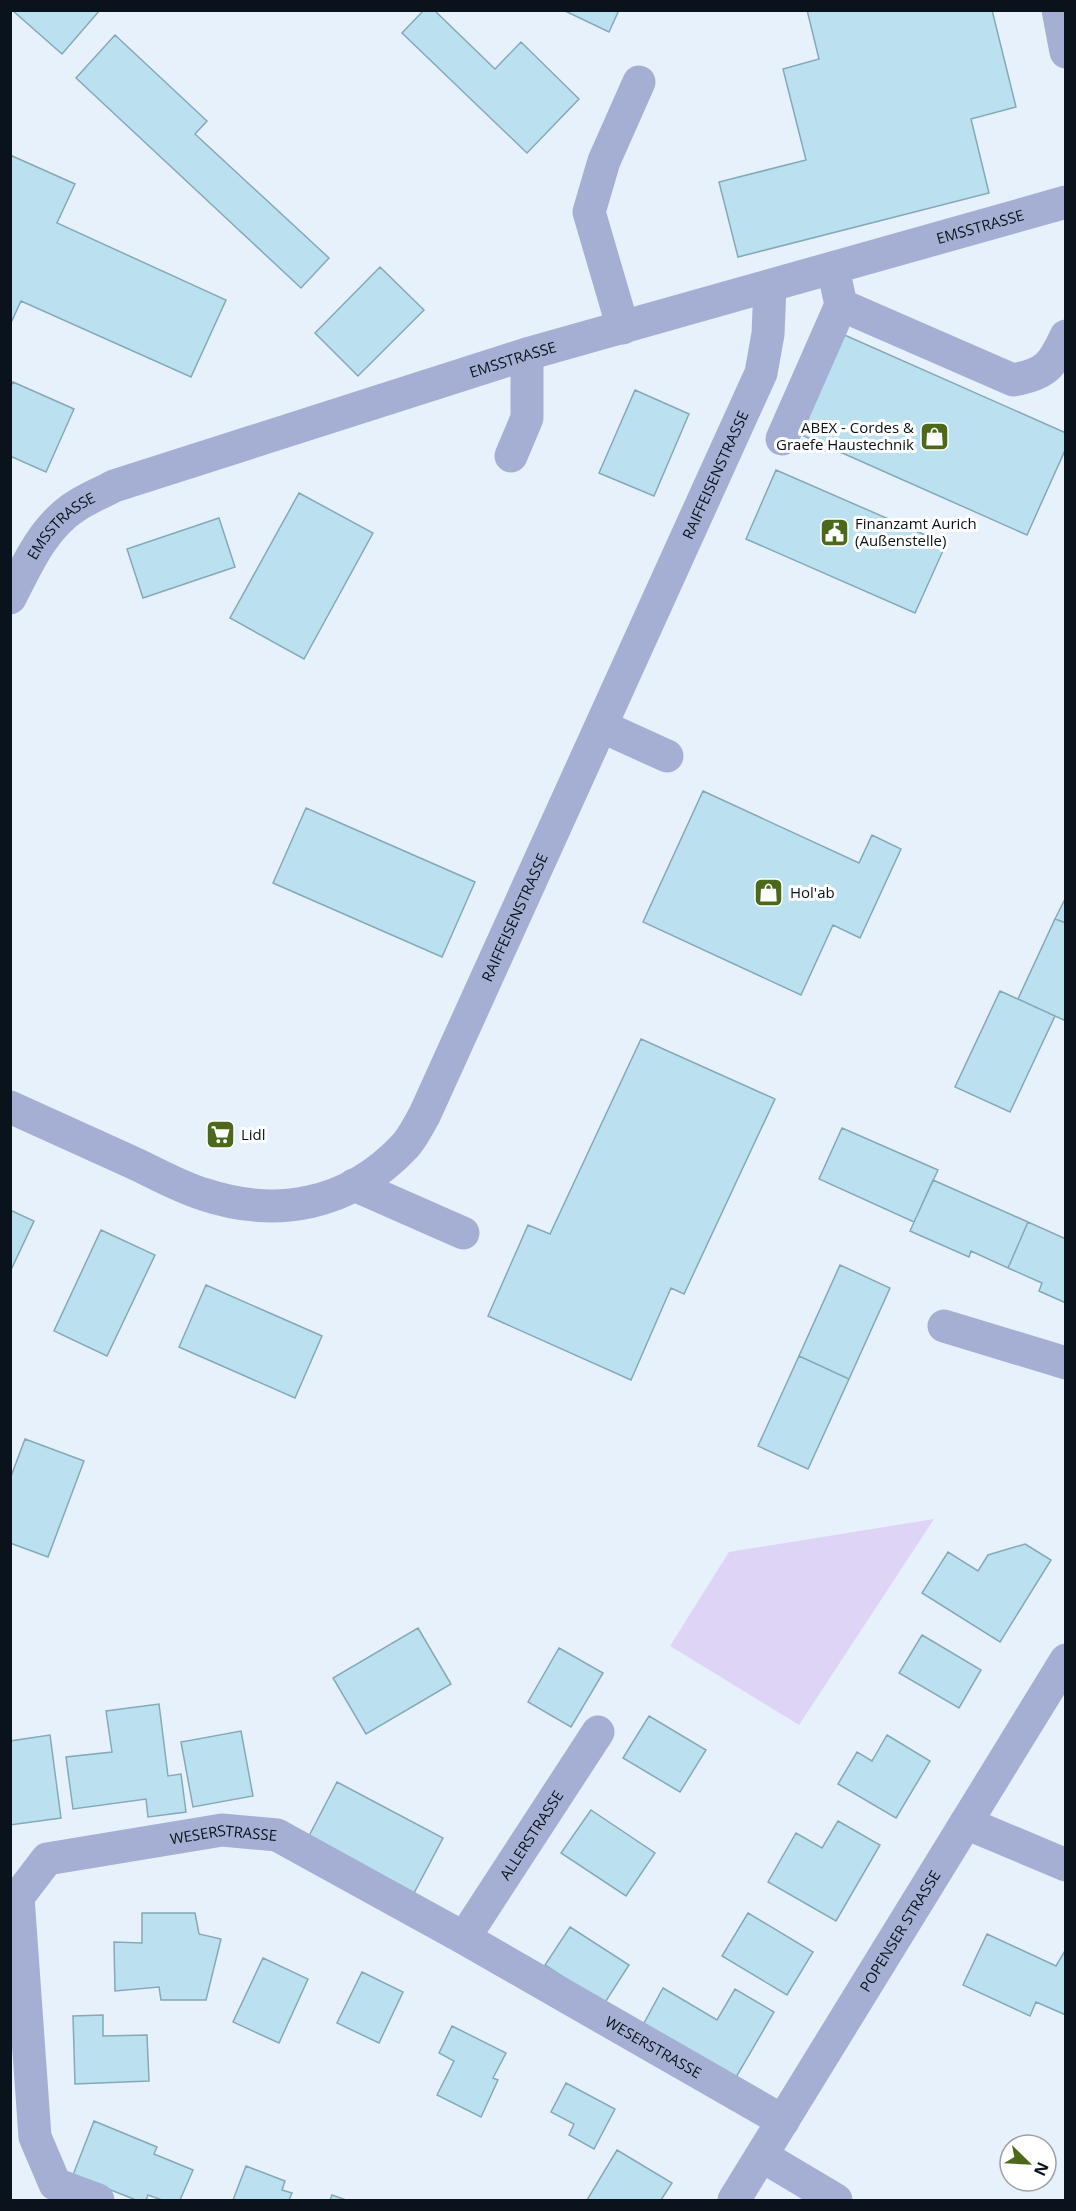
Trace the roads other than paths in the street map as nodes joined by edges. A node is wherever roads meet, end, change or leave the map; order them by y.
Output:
1 (1058, 10) edge
2 (1065, 52) edge
3 (639, 82) dead end
4 (1065, 202) edge
5 (833, 268) junction
6 (770, 286) junction
7 (841, 305) junction
8 (622, 328) junction
9 (1065, 336) edge
10 (527, 354) junction
11 (782, 439) dead end
12 (511, 456) dead end
13 (10, 598) edge
14 (601, 726) junction
15 (667, 756) dead end
16 (10, 1107) edge
17 (354, 1185) junction
18 (463, 1233) dead end
19 (944, 1326) dead end
20 (1065, 1363) edge
21 (1065, 1660) edge
22 (598, 1732) dead end
23 (966, 1823) junction
24 (1065, 1865) edge
25 (464, 1938) junction
26 (783, 2121) junction
27 (762, 2156) junction
28 (98, 2200) edge
29 (734, 2200) edge
30 (836, 2200) edge

1 - 2 street
3 - 8 street
4 - 5 street, EMSSTRASSE
5 - 6 street, EMSSTRASSE
5 - 7 street
6 - 8 street, EMSSTRASSE
6 - 14 street, RAIFFEISENSTRASSE
7 - 9 street
7 - 11 street
8 - 10 street, EMSSTRASSE
10 - 12 street
10 - 13 street, EMSSTRASSE
14 - 15 street
14 - 17 street, RAIFFEISENSTRASSE
16 - 17 street, RAIFFEISENSTRASSE
17 - 18 street
19 - 20 street
21 - 23 street, POPENSER STRASSE
22 - 25 street, ALLERSTRASSE
23 - 24 street
23 - 26 street, POPENSER STRASSE
25 - 26 street, WESERSTRASSE
25 - 28 street, WESERSTRASSE
26 - 27 street, POPENSER STRASSE
27 - 29 street, POPENSER STRASSE
27 - 30 street

